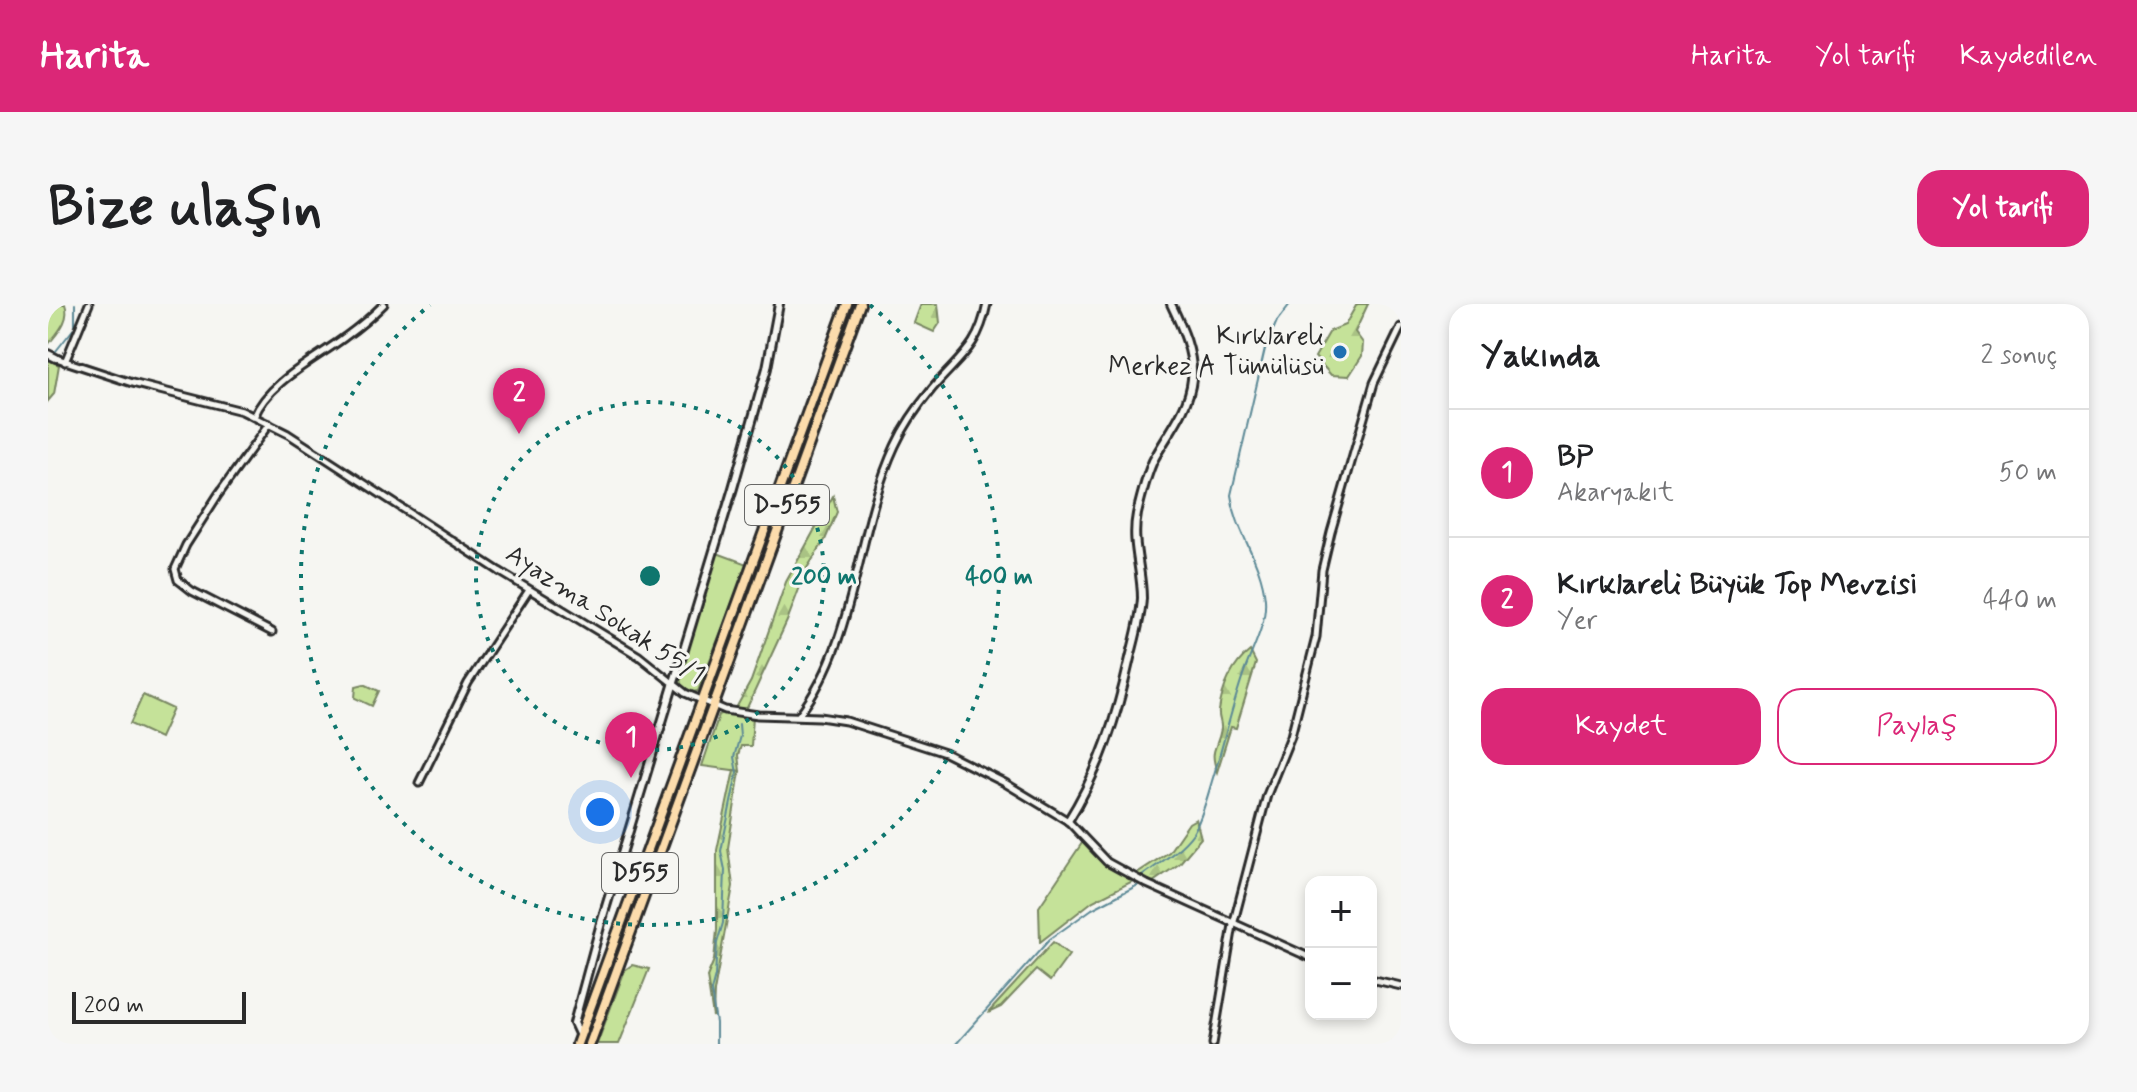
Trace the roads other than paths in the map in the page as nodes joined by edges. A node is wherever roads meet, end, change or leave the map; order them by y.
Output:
1 (89, 304) edge
2 (384, 304) edge
3 (779, 304) edge
4 (847, 304) edge
5 (860, 304) edge
6 (987, 304) edge
7 (1171, 304) edge
8 (1401, 327) edge
9 (48, 354) edge
10 (56, 358) joint
11 (65, 362) junction
12 (254, 417) junction
13 (269, 424) junction
14 (529, 590) junction
15 (272, 632) dead end
16 (674, 682) junction
17 (703, 701) junction
18 (714, 706) junction
19 (799, 715) junction
20 (419, 783) dead end
21 (1068, 821) junction
22 (1233, 925) junction
23 (1305, 955) edge
24 (1377, 980) edge
25 (1401, 986) edge
26 (579, 1040) edge
27 (590, 1044) edge
28 (1213, 1044) edge

1 - 11 street
2 - 12 street
3 - 16 street
4 - 17 highway, D-555
5 - 18 highway, D-555
6 - 19 street
7 - 21 street
8 - 22 street
9 - 10 street
10 - 11 street, Ayazma Sokak 55/1
11 - 12 street, Ayazma Sokak 55/1
12 - 13 street, Ayazma Sokak 55/1
13 - 14 street, Ayazma Sokak 55/1
13 - 15 street
14 - 16 street, Ayazma Sokak 55/1
14 - 20 street
16 - 17 street, Ayazma Sokak 55/1
16 - 26 street
17 - 18 street, Ayazma Sokak 55/1
17 - 26 highway, D555
18 - 19 street, Ayazma Sokak 55/1
18 - 27 highway, D555
19 - 21 street, Ayazma Sokak 55/1
21 - 22 street, Ayazma Sokak 55/1
22 - 23 street, Ayazma Sokak 55/1
22 - 28 street
24 - 25 street

